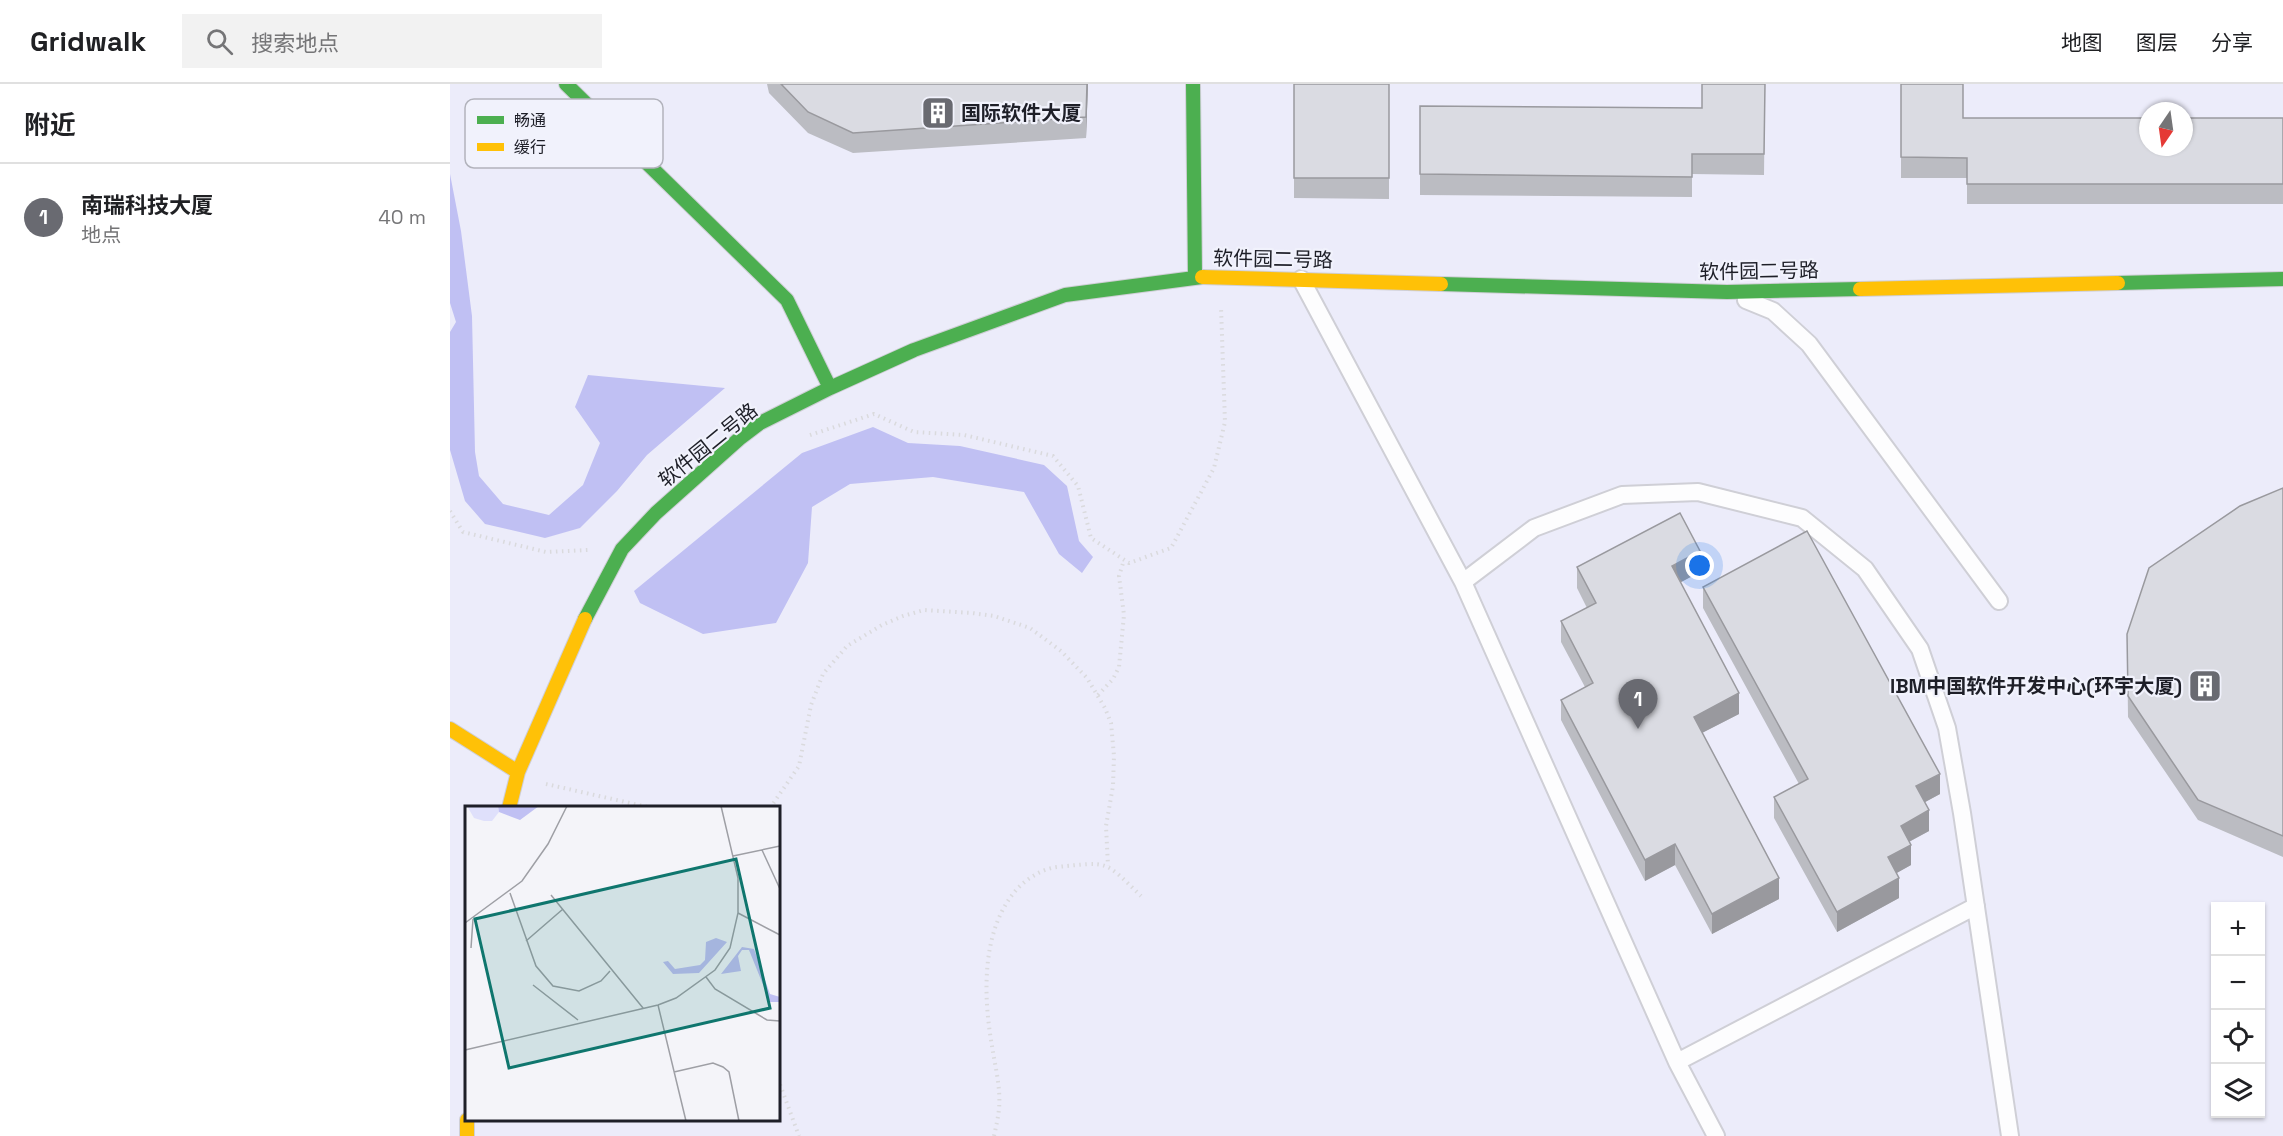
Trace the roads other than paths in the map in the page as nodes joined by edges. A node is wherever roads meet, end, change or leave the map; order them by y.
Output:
1 (566, 84) edge
2 (1193, 84) edge
3 (581, 99) edge
4 (652, 168) edge
5 (1196, 277) junction
6 (1301, 279) junction
7 (2283, 279) edge
8 (1727, 292) junction
9 (830, 388) junction
10 (1463, 582) junction
11 (1999, 602) dead end
12 (450, 729) edge
13 (518, 772) junction
14 (509, 806) edge
15 (1976, 906) junction
16 (1677, 1062) junction
17 (1716, 1136) edge
18 (2010, 1136) edge

1 - 3 street
2 - 5 street
4 - 9 street
5 - 6 street, 软件园二号路
5 - 9 street, 软件园二号路
6 - 8 street, 软件园二号路
6 - 10 lane
7 - 8 street, 软件园二号路
8 - 11 lane
9 - 13 street, 软件园二号路
10 - 15 lane
10 - 16 lane
12 - 13 street
13 - 14 street, 软件园二号路
15 - 16 lane
15 - 18 lane
16 - 17 lane

